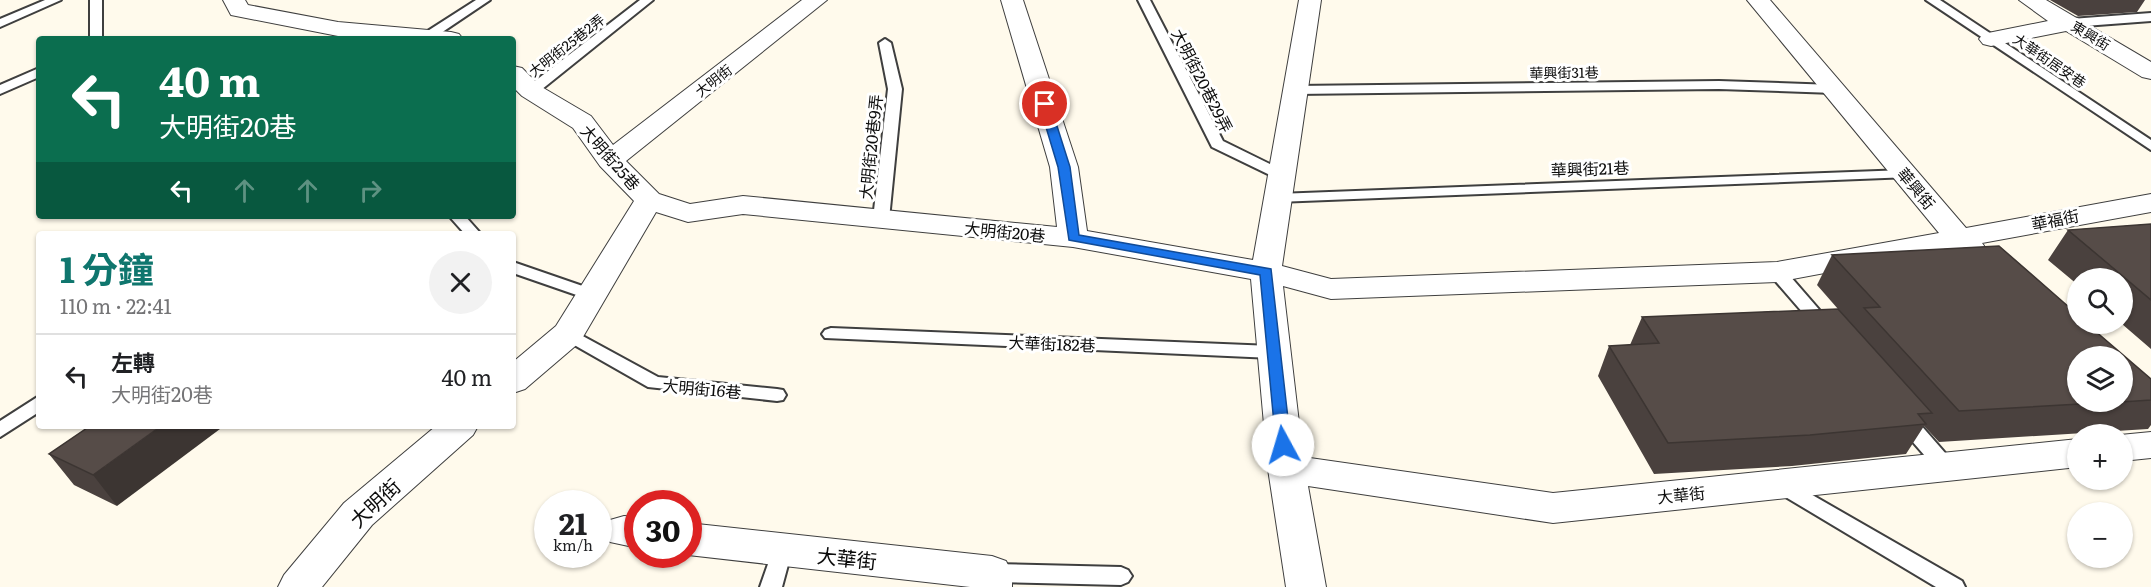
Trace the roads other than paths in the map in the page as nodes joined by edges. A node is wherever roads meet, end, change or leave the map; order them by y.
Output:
1 (55, 0) edge
2 (96, 0) edge
3 (234, 0) edge
4 (484, 0) edge
5 (647, 0) edge
6 (816, 0) edge
7 (1012, 0) edge
8 (1144, 0) edge
9 (1310, 0) edge
10 (1758, 0) edge
11 (1932, 0) edge
12 (2030, 0) edge
13 (2151, 17) edge
14 (0, 23) edge
15 (2071, 23) junction
16 (96, 36) edge
17 (416, 36) edge
18 (429, 36) edge
19 (1991, 39) junction
20 (885, 43) dead end
21 (2151, 72) edge
22 (36, 73) edge
23 (522, 82) edge
24 (1834, 89) junction
25 (0, 90) edge
26 (1295, 90) junction
27 (2151, 146) edge
28 (610, 160) junction
29 (1905, 174) junction
30 (1279, 187) junction
31 (648, 200) junction
32 (2151, 203) edge
33 (460, 219) edge
34 (881, 219) junction
35 (470, 231) edge
36 (1073, 238) junction
37 (1959, 238) junction
38 (1993, 267) edge
39 (516, 268) edge
40 (1266, 272) junction
41 (1777, 272) junction
42 (591, 295) junction
43 (568, 334) junction
44 (831, 334) dead end
45 (1838, 343) edge
46 (1274, 352) junction
47 (516, 378) edge
48 (777, 395) dead end
49 (36, 405) edge
50 (1892, 405) edge
51 (457, 429) edge
52 (0, 430) edge
53 (2151, 445) edge
54 (2133, 447) edge
55 (2067, 454) edge
56 (1946, 467) junction
57 (1286, 469) junction
58 (1777, 483) junction
59 (702, 541) edge
60 (782, 550) junction
61 (1121, 576) dead end
62 (992, 580) edge
63 (298, 587) edge
64 (771, 587) edge
65 (1306, 587) edge
66 (1954, 587) edge

1 - 14 lane
2 - 16 lane
3 - 17 street
4 - 18 lane
5 - 23 lane, 大明街25巷2弄
6 - 28 street, 大明街
7 - 36 street
8 - 30 lane, 大明街20巷29弄
9 - 26 street
10 - 24 street, 華興街
11 - 19 lane, 大華街居安巷
12 - 15 street, 東興街
13 - 15 lane
15 - 19 street
15 - 21 street, 東興街
19 - 27 lane, 大華街居安巷
20 - 34 lane, 大明街20巷9弄
22 - 25 lane
23 - 28 street, 大明街25巷
24 - 26 lane, 華興街31巷
24 - 29 street, 華興街
26 - 30 street
28 - 31 street, 大明街25巷
29 - 30 lane, 華興街21巷
29 - 37 street, 華興街
30 - 40 street
31 - 34 street, 大明街20巷
31 - 42 street
32 - 37 street, 華福街
33 - 35 lane
34 - 36 street, 大明街20巷
36 - 40 street, 大明街20巷
37 - 38 street, 華興街
37 - 41 street, 華福街
39 - 42 lane
40 - 41 street, 大明街20巷
40 - 46 street
41 - 45 lane
42 - 43 street
43 - 47 street
43 - 48 lane, 大明街16巷
44 - 46 lane, 大華街182巷
46 - 57 street
49 - 52 lane
50 - 56 lane
51 - 63 street, 大明街
53 - 54 street
55 - 56 street, 大華街
56 - 58 street, 大華街
57 - 58 street, 大華街
57 - 65 street
58 - 66 lane
59 - 60 street, 大華街
60 - 62 street, 大華街
60 - 64 lane
61 - 62 lane

